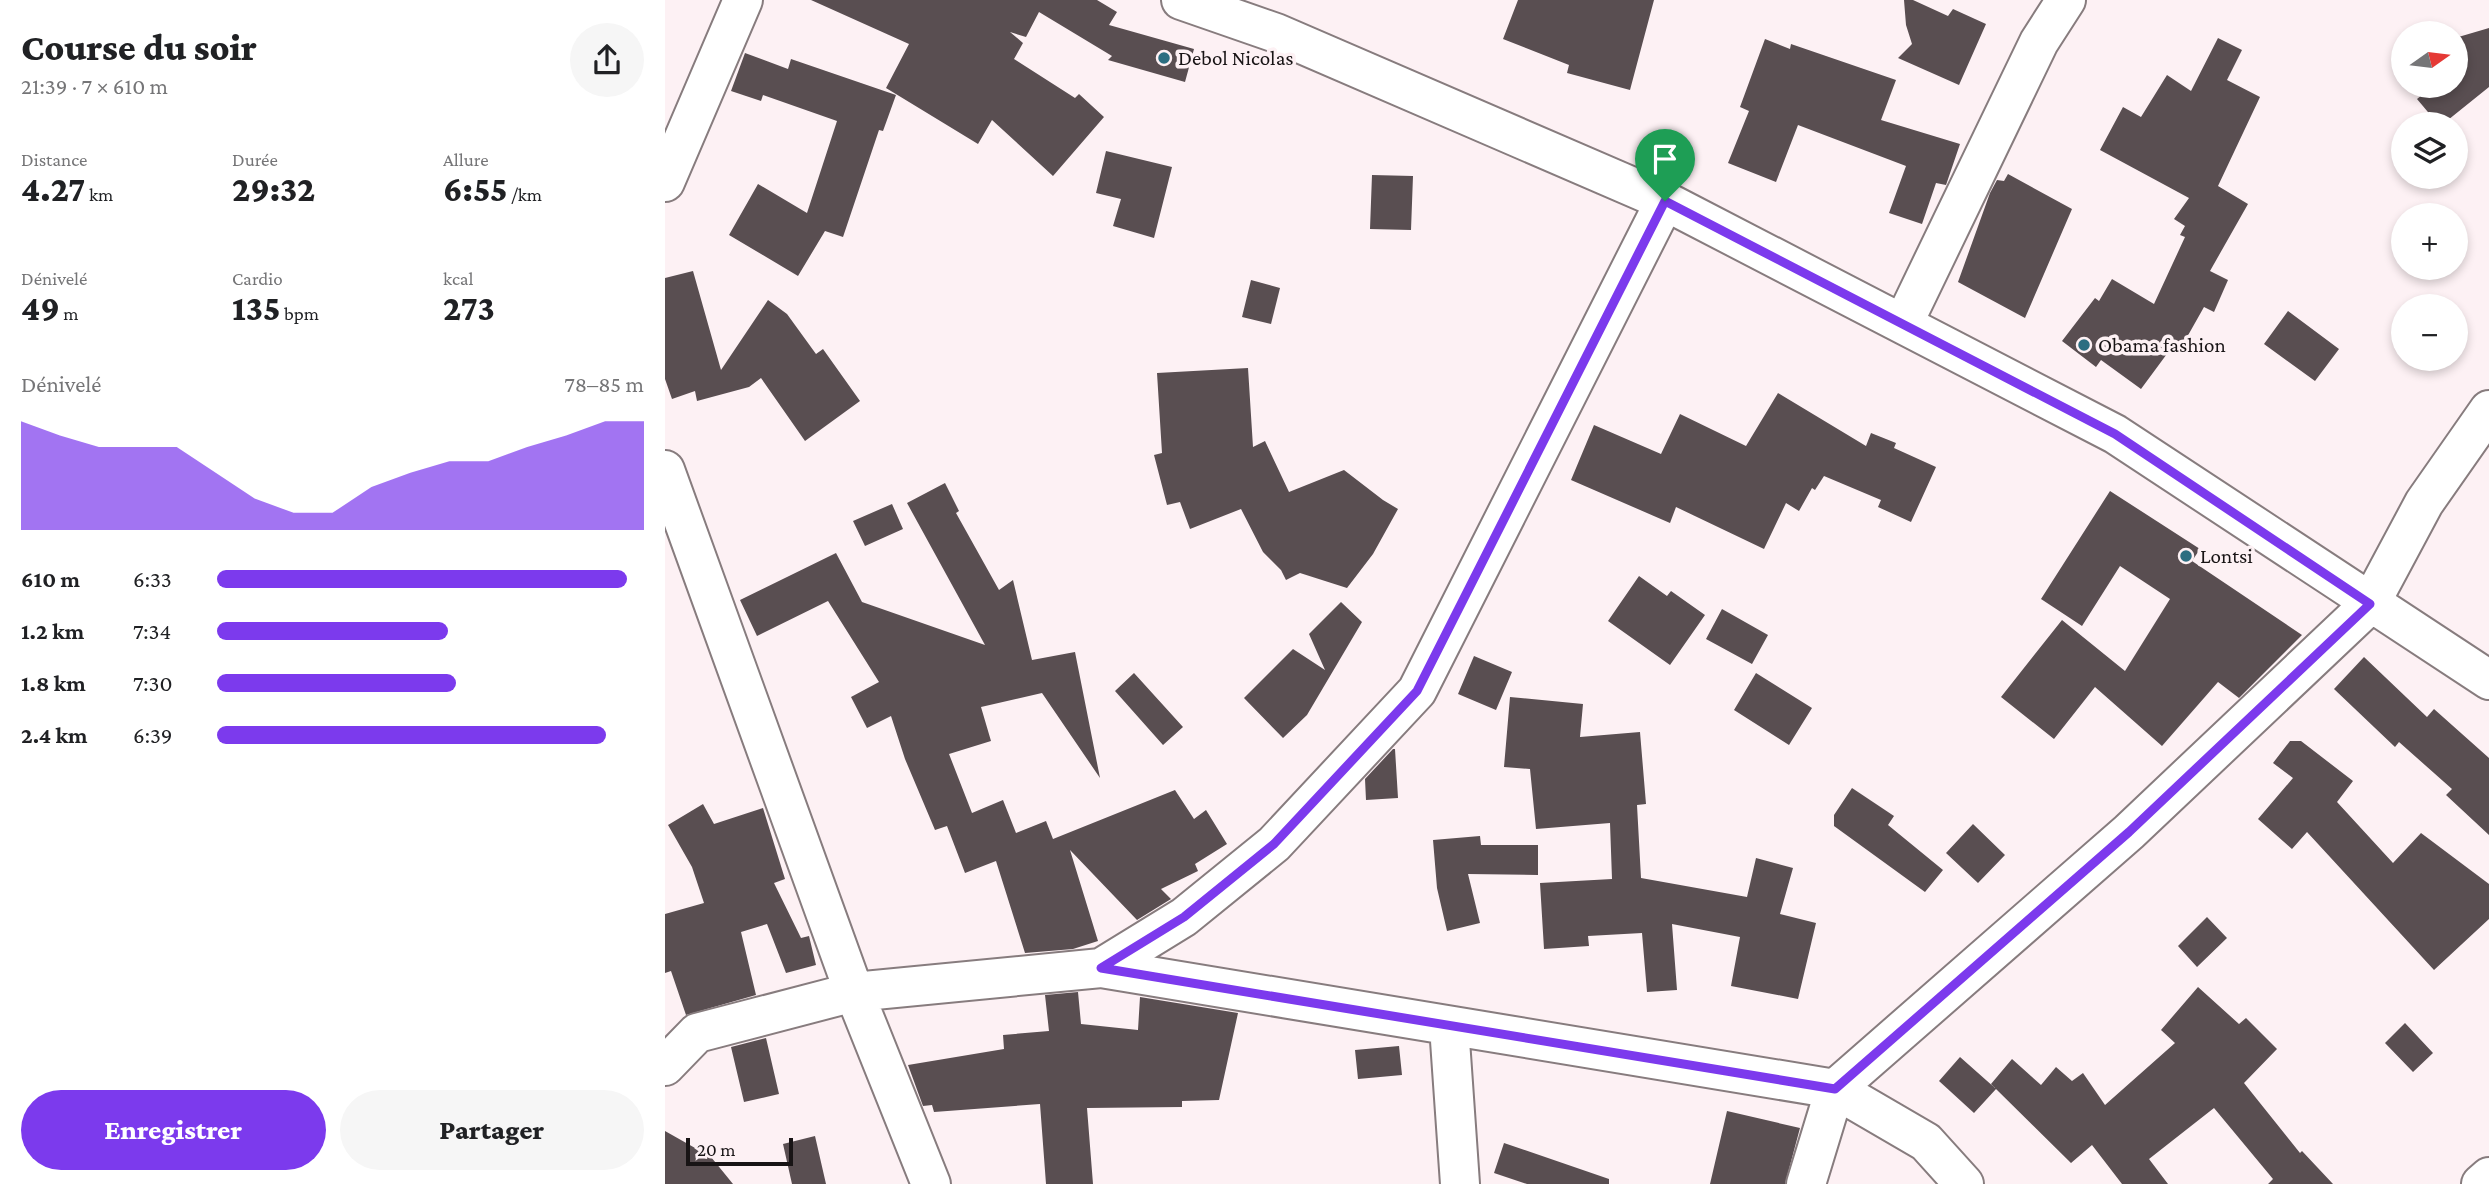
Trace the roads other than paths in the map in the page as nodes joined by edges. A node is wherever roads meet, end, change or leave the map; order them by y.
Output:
1 (743, 0) edge
2 (1181, 0) edge
3 (2066, 0) edge
4 (665, 182) edge
5 (1665, 201) junction
6 (1903, 324) junction
7 (2489, 410) edge
8 (665, 470) edge
9 (2370, 604) junction
10 (2489, 680) edge
11 (1101, 968) junction
12 (854, 992) junction
13 (1449, 1026) junction
14 (665, 1066) edge
15 (1835, 1089) junction
16 (2489, 1177) edge
17 (931, 1184) edge
18 (1460, 1184) edge
19 (1806, 1184) edge
20 (1964, 1184) edge
21 (2481, 1184) edge

1 - 4 street
2 - 5 street
3 - 6 street
5 - 6 street
5 - 11 street
6 - 9 street
7 - 9 street
8 - 12 street
9 - 10 street
9 - 15 street
11 - 12 street
11 - 13 street
12 - 14 street
12 - 17 street
13 - 15 street
13 - 18 street
15 - 19 street
15 - 20 street
16 - 21 street

